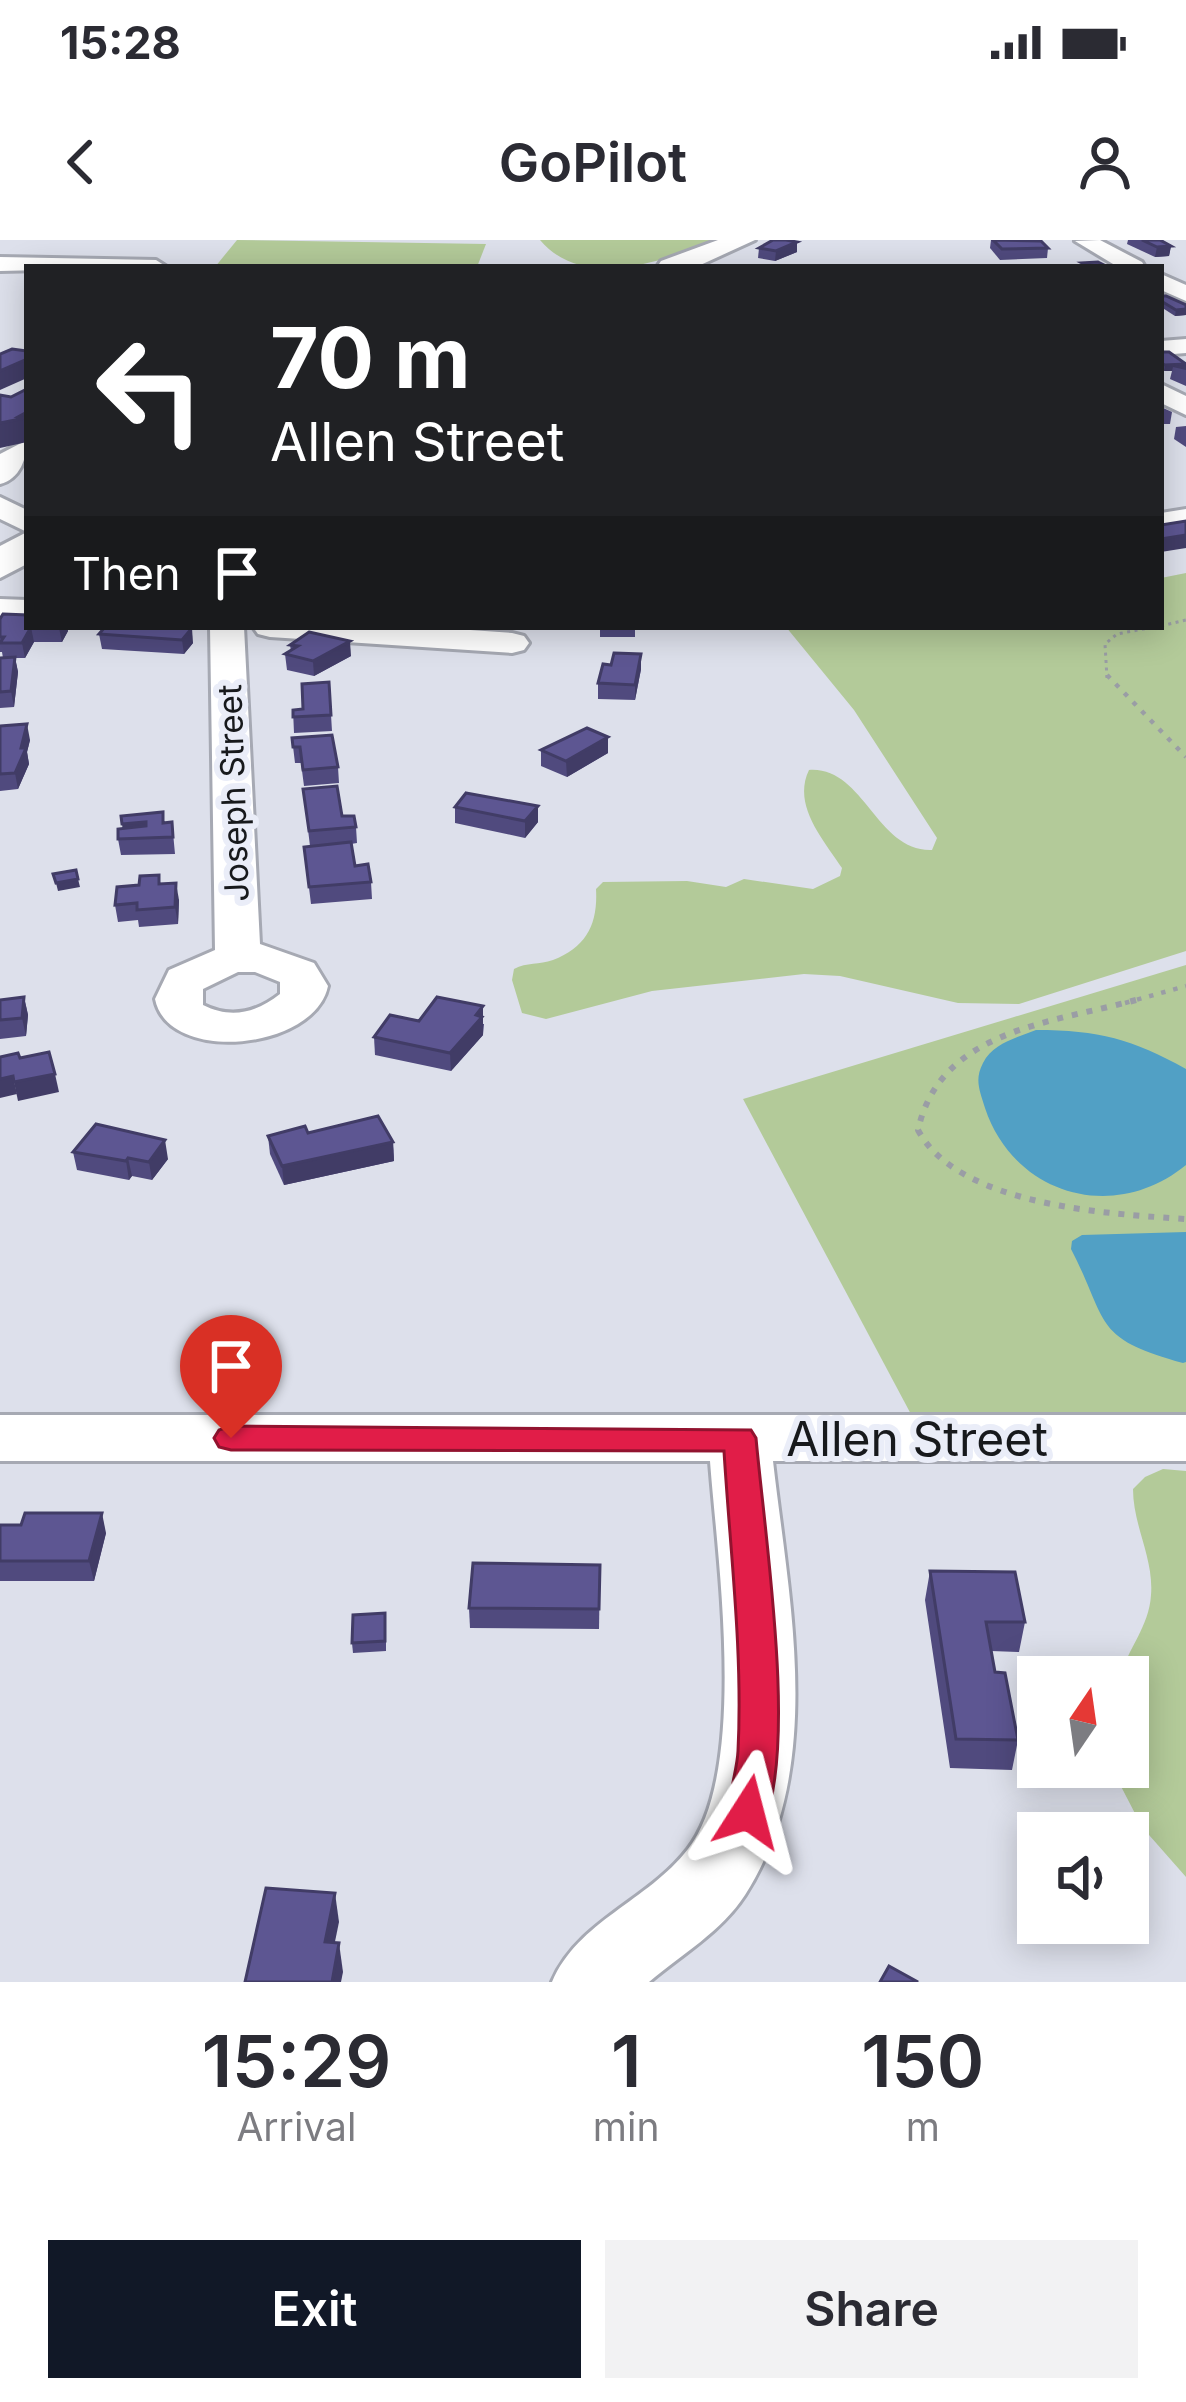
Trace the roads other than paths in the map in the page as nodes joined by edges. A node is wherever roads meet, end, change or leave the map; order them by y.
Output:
1 (742, 240) edge
2 (1086, 241) edge
3 (679, 264) edge
4 (1129, 264) edge
5 (24, 450) edge
6 (0, 475) edge
7 (24, 546) edge
8 (0, 566) edge
9 (227, 630) edge
10 (313, 630) edge
11 (512, 644) dead end
12 (238, 958) dead end
13 (0, 1438) edge
14 (740, 1438) junction
15 (1186, 1438) edge
16 (592, 1982) edge

1 - 3 main road
2 - 4 street
5 - 6 street
7 - 8 main road
9 - 12 street, Joseph Street
10 - 11 street
13 - 14 street, Allen Street
14 - 15 street, Allen Street
14 - 16 street

